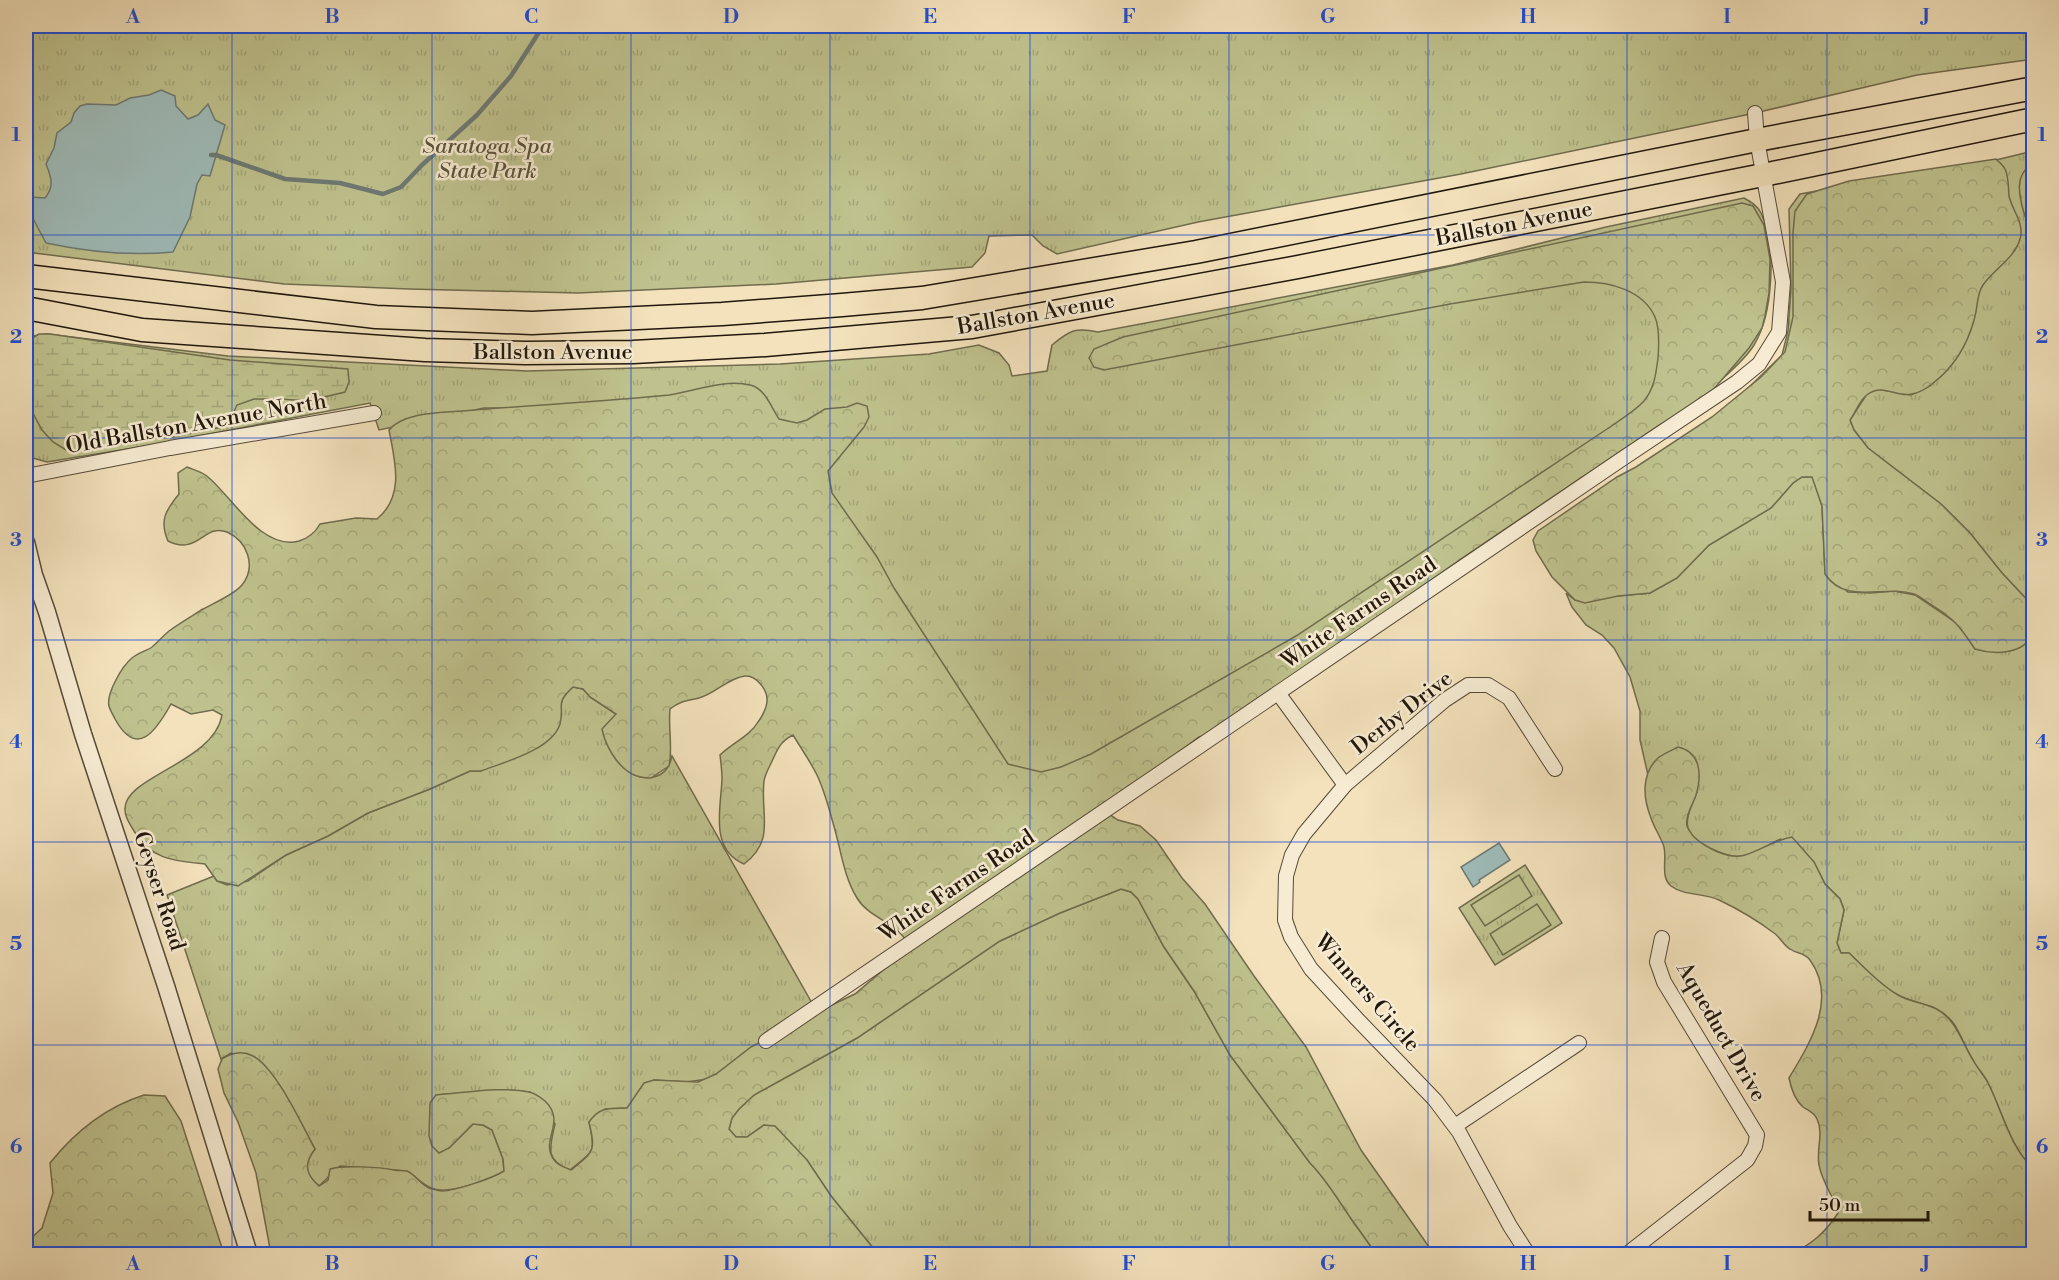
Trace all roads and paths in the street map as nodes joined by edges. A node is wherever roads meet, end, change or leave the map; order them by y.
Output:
1 (2034, 88) edge
2 (1755, 113) dead end
3 (2034, 119) edge
4 (1757, 140) junction
5 (1763, 175) junction
6 (26, 276) edge
7 (26, 308) edge
8 (374, 413) dead end
9 (26, 476) edge
10 (26, 542) edge
11 (1278, 693) junction
12 (1555, 769) dead end
13 (1345, 785) junction
14 (1662, 938) dead end
15 (766, 1041) dead end
16 (1579, 1043) dead end
17 (1455, 1126) junction
18 (249, 1254) edge
19 (1527, 1254) edge
20 (1627, 1254) edge

1 - 4 highway, Ballston Avenue
2 - 4 street, White Farms Road
3 - 5 highway, Ballston Avenue
4 - 5 street, White Farms Road
4 - 6 highway, Ballston Avenue
5 - 7 highway, Ballston Avenue
5 - 11 street, White Farms Road
8 - 9 street, Old Ballston Avenue North
10 - 18 street, Geyser Road
11 - 13 street
11 - 15 street, White Farms Road
12 - 13 street, Derby Drive
13 - 17 street, Winners Circle
14 - 20 street, Aqueduct Drive
16 - 17 street
17 - 19 street, Winners Circle

